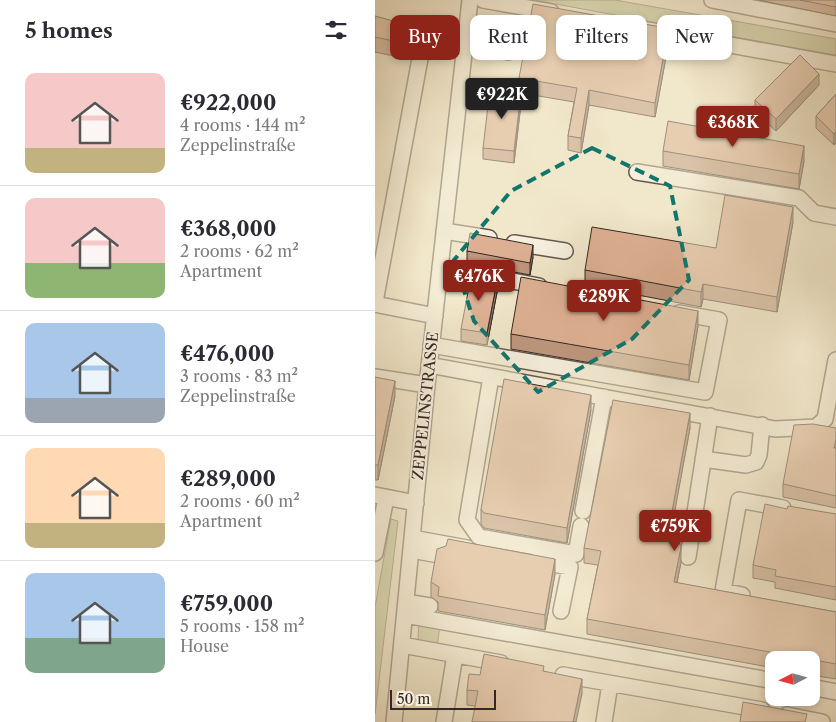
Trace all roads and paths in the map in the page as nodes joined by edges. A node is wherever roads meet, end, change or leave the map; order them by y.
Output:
1 (470, 0) edge
2 (483, 0) edge
3 (712, 0) edge
4 (562, 14) edge
5 (836, 24) edge
6 (647, 30) edge
7 (465, 44) junction
8 (470, 45) edge
9 (836, 64) edge
10 (637, 172) dead end
11 (836, 217) edge
12 (444, 231) junction
13 (565, 251) dead end
14 (440, 267) junction
15 (555, 289) edge
16 (375, 303) edge
17 (661, 309) edge
18 (435, 316) junction
19 (431, 345) junction
20 (836, 360) edge
21 (429, 365) junction
22 (375, 377) edge
23 (491, 377) junction
24 (427, 385) junction
25 (603, 397) junction
26 (710, 416) junction
27 (762, 425) junction
28 (703, 458) junction
29 (381, 496) edge
30 (416, 503) junction
31 (797, 511) edge
32 (412, 544) junction
33 (375, 552) edge
34 (439, 555) edge
35 (688, 557) dead end
36 (760, 599) edge
37 (430, 606) dead end
38 (405, 608) junction
39 (561, 611) dead end
40 (402, 645) junction
41 (455, 655) junction
42 (512, 666) edge
43 (550, 673) edge
44 (765, 679) edge
45 (610, 684) junction
46 (820, 689) edge
47 (836, 692) edge
48 (394, 722) edge
49 (444, 722) edge
50 (604, 722) edge
51 (822, 722) edge

1 - 7 street, ZEPPELINSTRASSE
2 - 4 street
3 - 5 street
6 - 9 street
7 - 8 street
7 - 12 street, ZEPPELINSTRASSE
7 - 16 street
10 - 11 street
12 - 13 street
12 - 14 street, ZEPPELINSTRASSE
14 - 15 street
14 - 18 street, ZEPPELINSTRASSE
16 - 18 street
17 - 19 street
18 - 19 street, ZEPPELINSTRASSE
19 - 21 street, ZEPPELINSTRASSE
20 - 27 street
21 - 23 street
21 - 24 street, ZEPPELINSTRASSE
22 - 24 street
23 - 25 street
23 - 25 street
24 - 30 street, ZEPPELINSTRASSE
25 - 26 street
26 - 27 street
26 - 28 street
27 - 28 street
28 - 35 street
29 - 30 street
29 - 33 street
30 - 32 street, ZEPPELINSTRASSE
31 - 36 street
32 - 34 street
32 - 38 street, ZEPPELINSTRASSE
32 - 39 street
37 - 38 street
38 - 40 street, ZEPPELINSTRASSE
38 - 44 street
40 - 41 street
40 - 48 street, ZEPPELINSTRASSE
41 - 42 street
41 - 49 street
43 - 45 street
45 - 50 street
45 - 51 street
46 - 47 street

